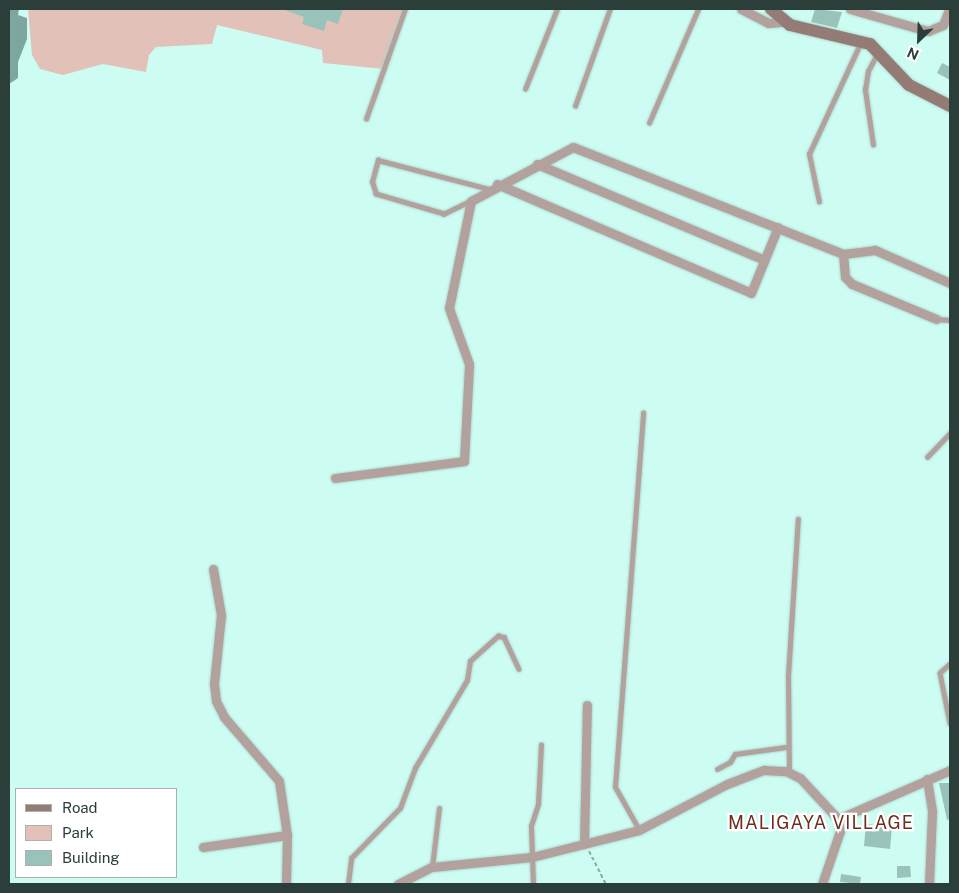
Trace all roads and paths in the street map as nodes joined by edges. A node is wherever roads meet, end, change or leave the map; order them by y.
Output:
1 (405, 9) edge
2 (556, 9) edge
3 (610, 9) edge
4 (698, 9) edge
5 (740, 9) edge
6 (771, 9) edge
7 (850, 9) edge
8 (949, 9) edge
9 (868, 11) edge
10 (784, 22) junction
11 (862, 41) junction
12 (879, 51) junction
13 (525, 89) dead end
14 (575, 106) dead end
15 (950, 106) edge
16 (366, 119) dead end
17 (649, 122) dead end
18 (873, 145) dead end
19 (537, 164) junction
20 (493, 186) junction
21 (471, 201) junction
22 (819, 202) dead end
23 (778, 227) junction
24 (843, 254) junction
25 (764, 260) junction
26 (950, 283) edge
27 (936, 319) joint
28 (950, 320) edge
29 (642, 413) dead end
30 (950, 433) edge
31 (927, 457) dead end
32 (335, 478) dead end
33 (798, 519) dead end
34 (213, 569) dead end
35 (950, 664) edge
36 (518, 669) dead end
37 (586, 705) dead end
38 (950, 723) edge
39 (541, 745) dead end
40 (786, 747) junction
41 (717, 769) dead end
42 (950, 770) edge
43 (790, 772) junction
44 (927, 778) junction
45 (439, 808) dead end
46 (838, 819) junction
47 (639, 830) junction
48 (287, 835) junction
49 (584, 844) junction
50 (203, 847) dead end
51 (532, 857) junction
52 (432, 867) junction
53 (286, 884) edge
54 (348, 884) edge
55 (398, 884) edge
56 (533, 884) edge
57 (606, 884) edge
58 (822, 884) edge
59 (929, 884) edge

1 - 16 lane
2 - 13 lane
3 - 14 lane
4 - 17 lane
5 - 10 street
6 - 10 main road
7 - 9 street
8 - 9 street
10 - 11 main road
11 - 12 main road
11 - 22 lane
12 - 15 main road
12 - 18 lane
19 - 20 street
19 - 23 street
19 - 25 street
20 - 21 street
20 - 21 lane
20 - 25 street
21 - 32 street
23 - 24 street
23 - 25 street
24 - 26 street
24 - 27 street
27 - 28 lane
29 - 47 lane
30 - 31 lane
33 - 40 lane
34 - 48 street
35 - 38 lane
36 - 54 lane
37 - 49 street
39 - 51 lane
40 - 41 lane
40 - 43 lane
42 - 44 street
43 - 46 street
43 - 47 street
44 - 46 street
44 - 59 street
45 - 52 lane
46 - 58 street
47 - 49 street
48 - 50 street
48 - 53 street
49 - 51 street
49 - 57 path
51 - 52 street
51 - 56 lane
52 - 55 street

